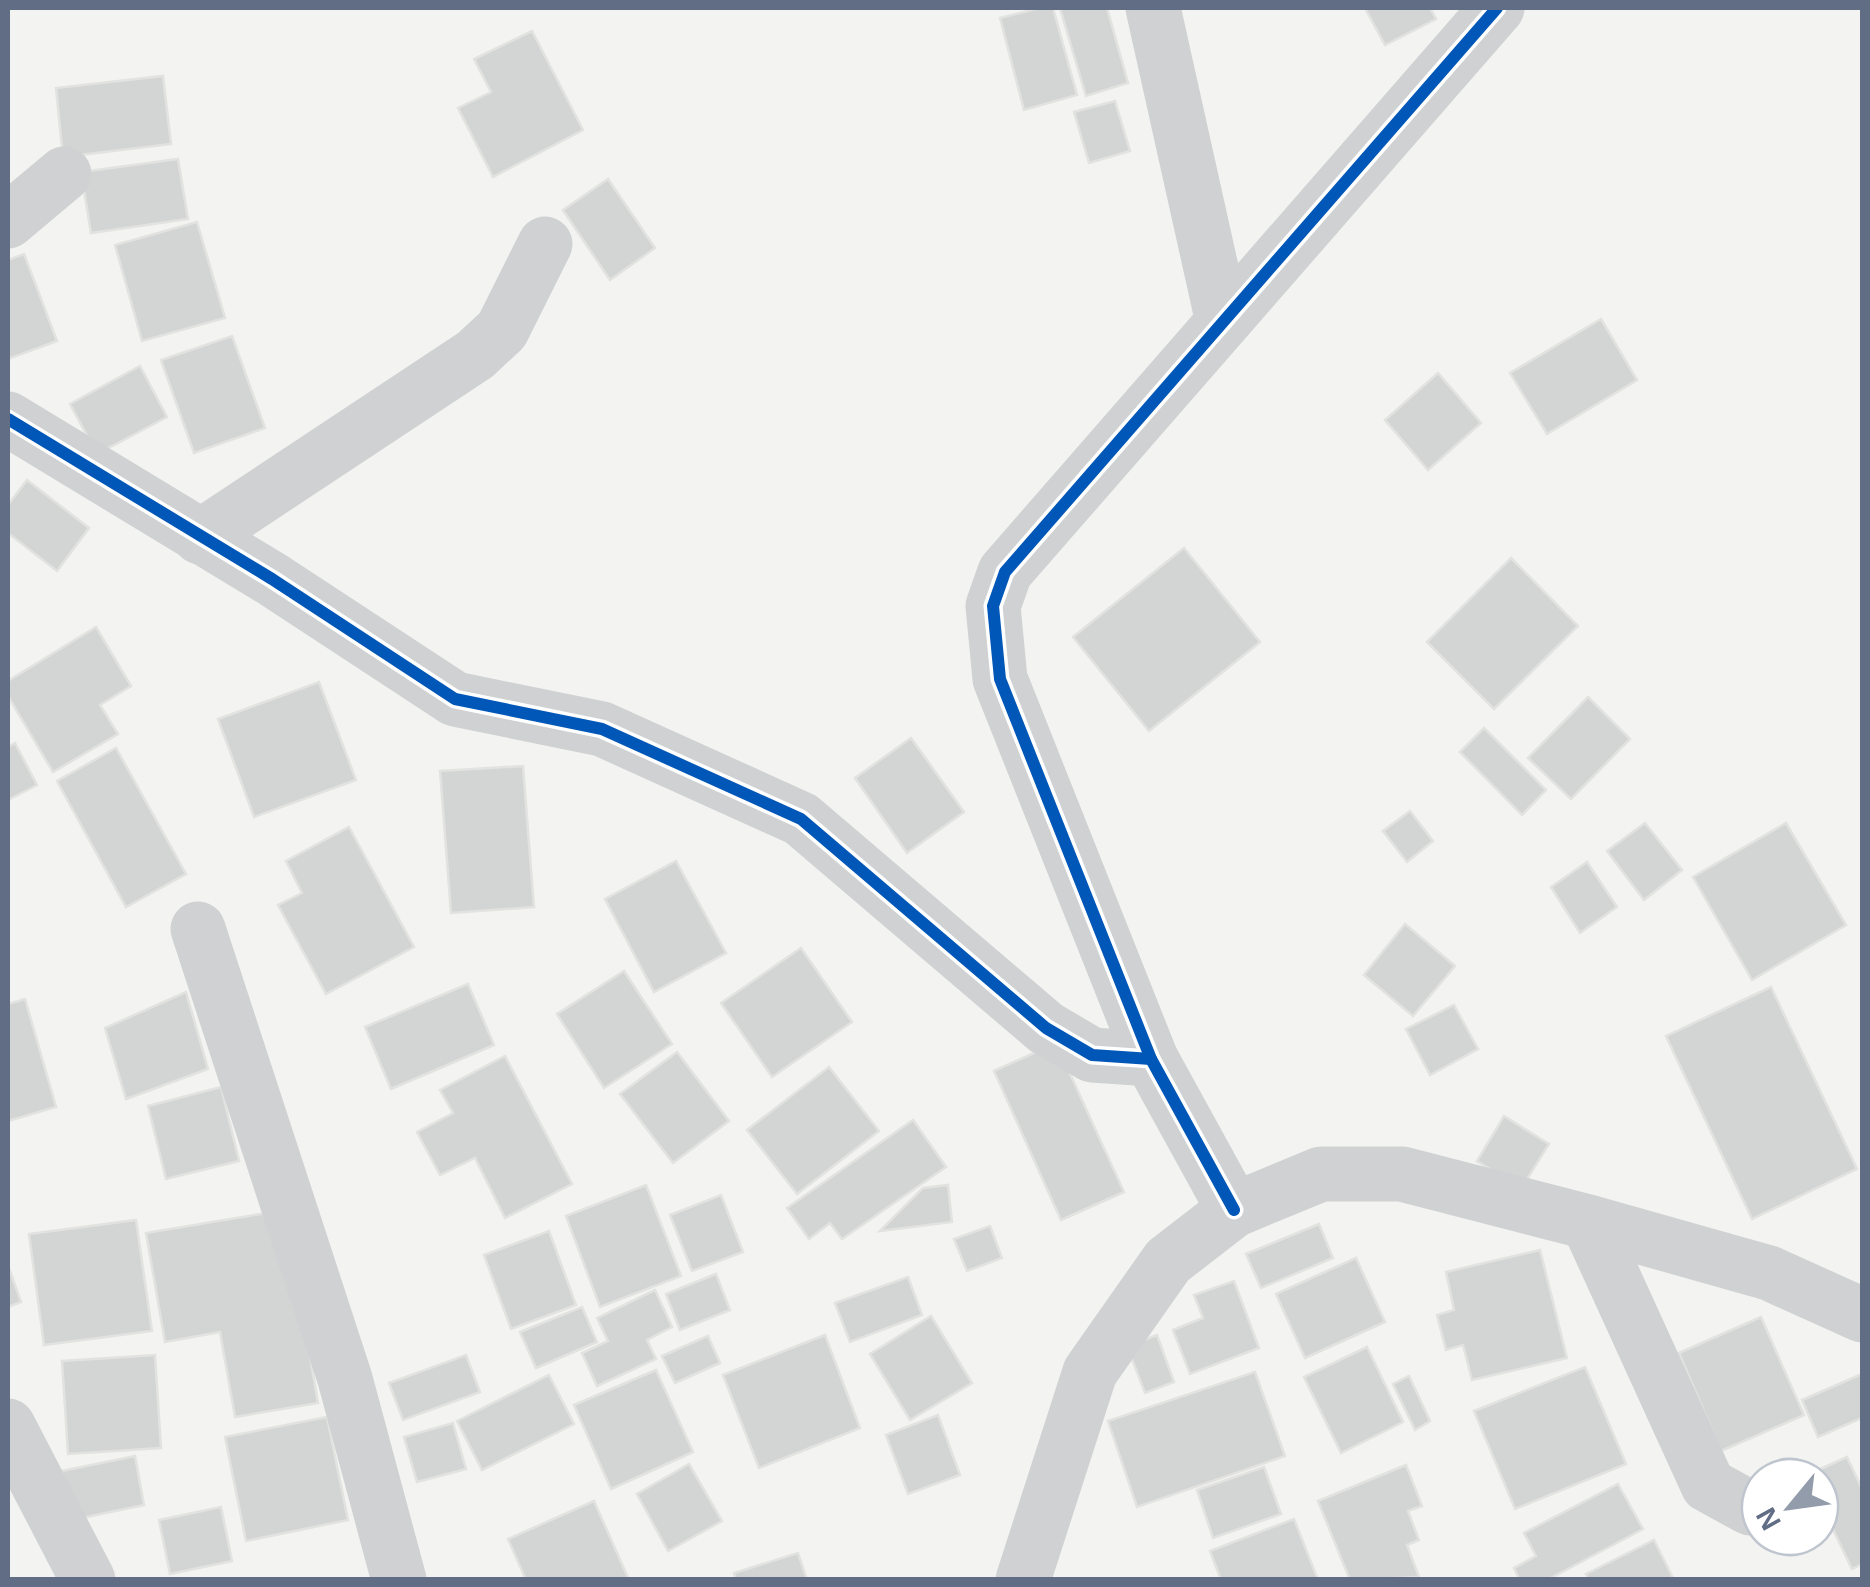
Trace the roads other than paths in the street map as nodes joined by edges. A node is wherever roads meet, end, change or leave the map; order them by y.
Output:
1 (1153, 8) edge
2 (1497, 8) edge
3 (64, 174) dead end
4 (8, 221) edge
5 (545, 244) dead end
6 (1223, 322) junction
7 (8, 419) edge
8 (200, 537) junction
9 (198, 930) dead end
10 (1150, 1059) junction
11 (1234, 1210) junction
12 (1588, 1222) junction
13 (1862, 1315) edge
14 (8, 1426) edge
15 (1740, 1503) edge
16 (88, 1580) edge
17 (399, 1580) edge
18 (1023, 1580) edge

1 - 6 street
2 - 6 street
3 - 4 street
5 - 8 street
6 - 10 street
7 - 8 street
8 - 10 street
9 - 17 street
10 - 11 street
11 - 12 street
11 - 18 street
12 - 13 street
12 - 15 street
14 - 16 street

